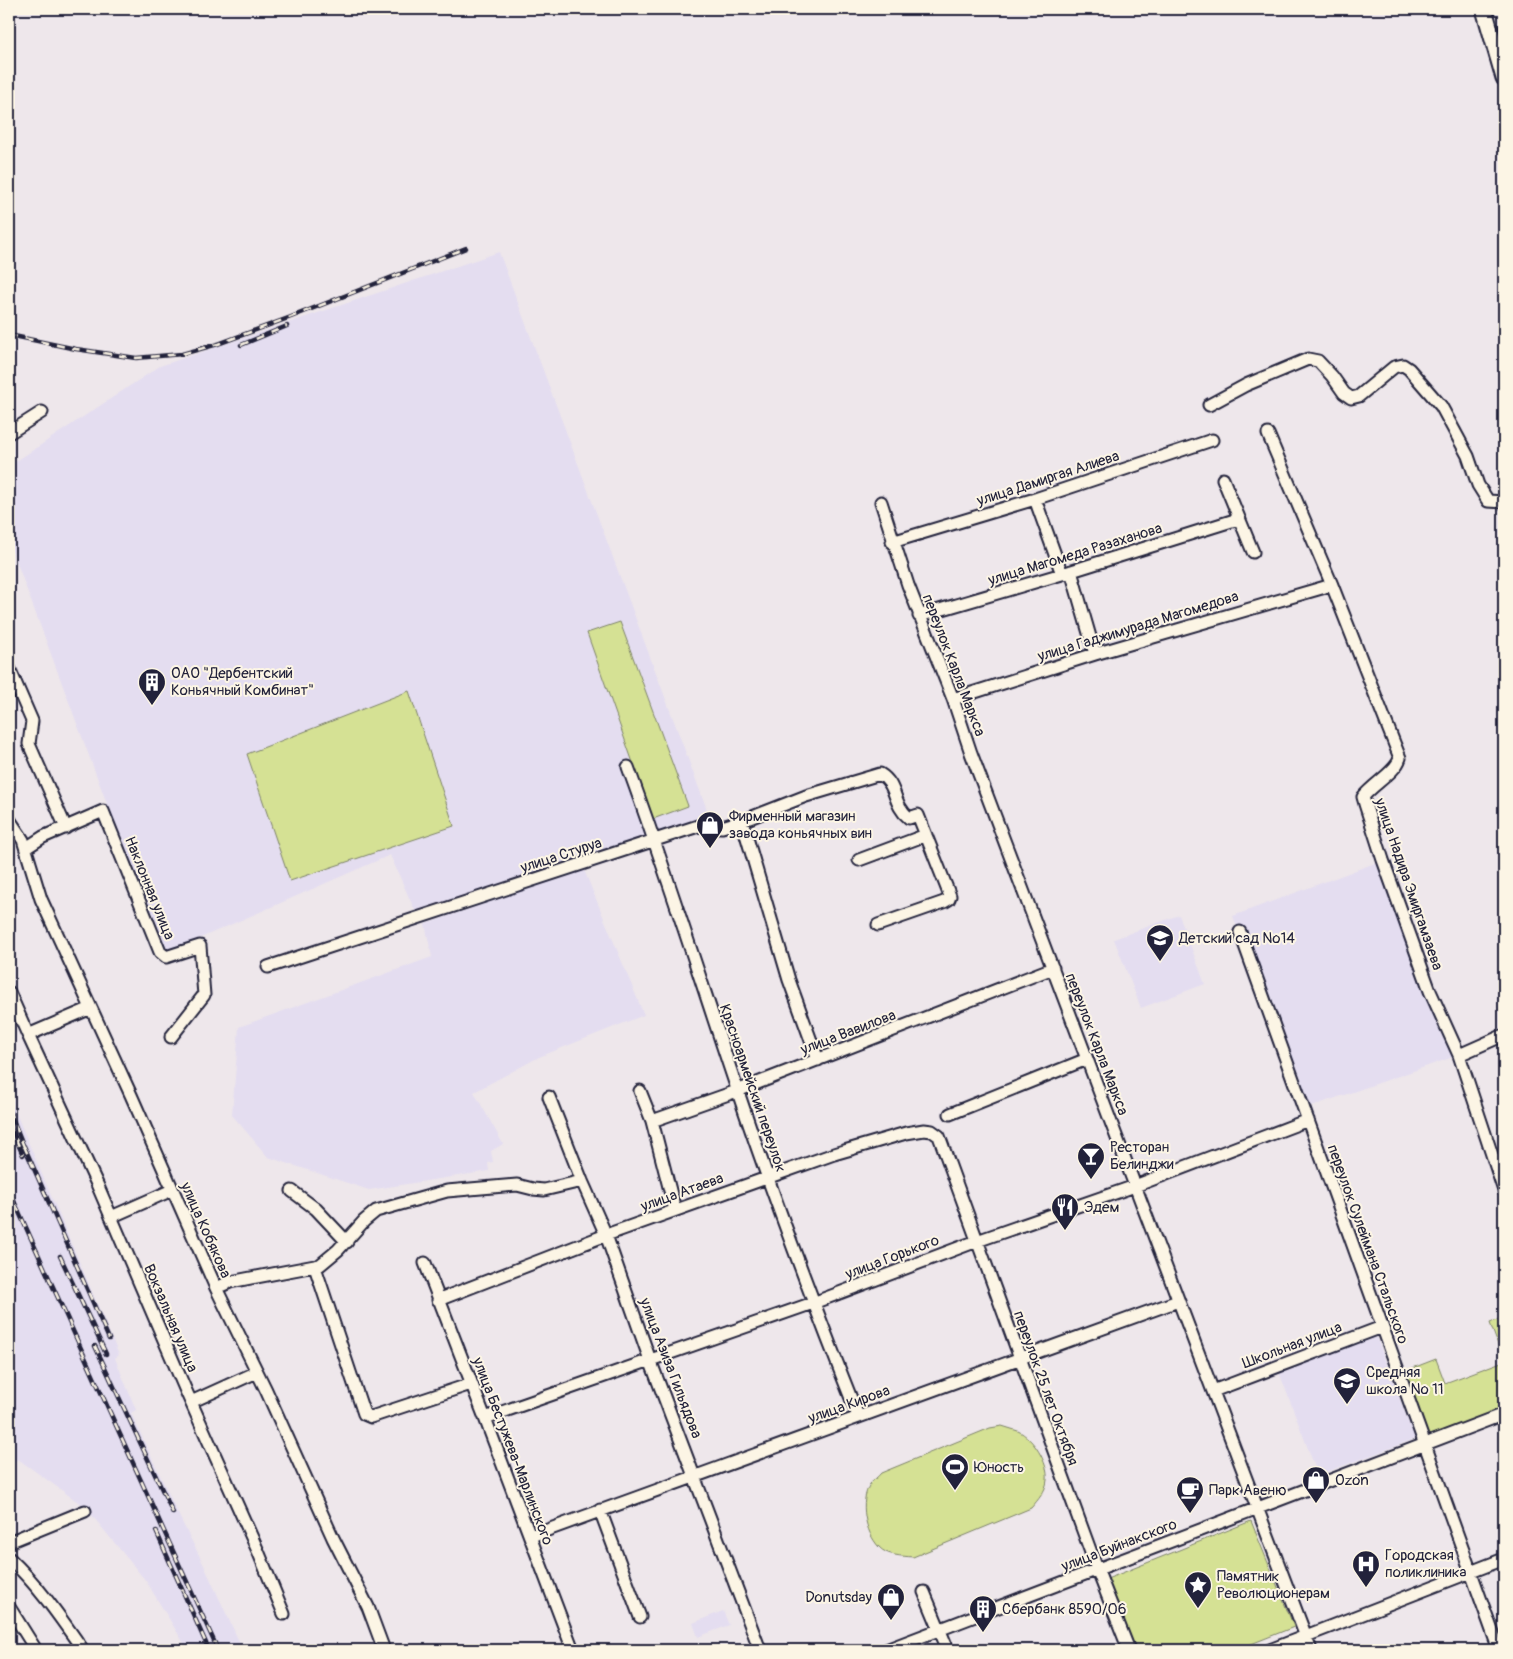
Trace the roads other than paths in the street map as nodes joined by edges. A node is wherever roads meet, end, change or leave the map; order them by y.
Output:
1 (1484, 9) edge
2 (1504, 78) edge
3 (1209, 405) dead end
4 (42, 412) dead end
5 (9, 433) edge
6 (1268, 434) dead end
7 (1212, 440) dead end
8 (1223, 480) dead end
9 (1035, 499) junction
10 (881, 502) dead end
11 (1504, 502) edge
12 (1238, 519) junction
13 (892, 542) junction
14 (1253, 552) dead end
15 (1067, 573) junction
16 (1332, 585) junction
17 (919, 616) junction
18 (1095, 654) junction
19 (9, 668) edge
20 (953, 699) junction
21 (628, 766) dead end
22 (9, 819) edge
23 (742, 821) junction
24 (66, 828) junction
25 (926, 835) junction
26 (655, 840) junction
27 (26, 848) junction
28 (859, 860) dead end
29 (878, 925) dead end
30 (1240, 932) dead end
31 (268, 966) dead end
32 (1053, 968) junction
33 (9, 992) edge
34 (91, 1008) junction
35 (28, 1035) junction
36 (1504, 1035) edge
37 (171, 1037) dead end
38 (1459, 1055) junction
39 (1087, 1059) junction
40 (818, 1060) junction
41 (640, 1091) dead end
42 (738, 1091) junction
43 (549, 1097) dead end
44 (950, 1114) dead end
45 (1308, 1120) junction
46 (652, 1121) junction
47 (939, 1136) joint
48 (768, 1177) junction
49 (582, 1181) junction
50 (1135, 1186) junction
51 (172, 1190) junction
52 (292, 1191) dead end
53 (1504, 1191) edge
54 (675, 1210) junction
55 (111, 1217) junction
56 (606, 1234) junction
57 (977, 1241) junction
58 (346, 1242) junction
59 (424, 1264) dead end
60 (315, 1267) junction
61 (216, 1288) junction
62 (438, 1300) junction
63 (1178, 1300) junction
64 (813, 1303) junction
65 (1382, 1327) junction
66 (1019, 1359) junction
67 (650, 1360) junction
68 (257, 1372) junction
69 (471, 1384) junction
70 (1213, 1391) junction
71 (192, 1402) junction
72 (1504, 1414) edge
73 (858, 1416) junction
74 (485, 1418) junction
75 (1425, 1444) junction
76 (696, 1476) junction
77 (1257, 1508) junction
78 (600, 1510) junction
79 (85, 1511) dead end
80 (530, 1536) junction
81 (9, 1542) edge
82 (9, 1558) edge
83 (1504, 1558) edge
84 (1097, 1569) junction
85 (1471, 1572) junction
86 (924, 1592) dead end
87 (9, 1607) edge
88 (284, 1614) dead end
89 (640, 1617) dead end
90 (940, 1630) junction
91 (1306, 1637) junction
92 (36, 1650) edge
93 (83, 1650) edge
94 (384, 1650) edge
95 (573, 1650) edge
96 (760, 1650) edge
97 (886, 1650) edge
98 (948, 1650) edge
99 (1129, 1650) edge
100 (1270, 1650) edge
101 (1311, 1650) edge
102 (1499, 1650) edge

1 - 2 main road
3 - 11 street
4 - 5 street
6 - 16 street, улица Надира Эмиргамзаева
7 - 9 street, улица Дамиргая Алиева
8 - 12 street
9 - 13 street, улица Дамиргая Алиева
9 - 15 street
10 - 13 street, переулок Карла Маркса
12 - 14 street
12 - 15 street, улица Магомеда Разаханова
13 - 17 street, переулок Карла Маркса
15 - 17 street, улица Магомеда Разаханова
15 - 18 street
16 - 18 street, улица Гаджимурада Магомедова
16 - 38 street, улица Надира Эмиргамзаева
17 - 20 street, переулок Карла Маркса
18 - 20 street, улица Гаджимурада Магомедова
19 - 24 street
20 - 32 street, переулок Карла Маркса
21 - 26 street, Красноармейский переулок
22 - 27 street, улица Кобякова
23 - 25 street, улица Стуруа
23 - 26 street, улица Стуруа
23 - 40 street
24 - 27 street
24 - 37 street, Наклонная улица
25 - 28 street
25 - 29 street
26 - 31 street, улица Стуруа
26 - 42 street, Красноармейский переулок
27 - 34 street, улица Кобякова
30 - 45 street, переулок Сулеймана Стальского
32 - 39 street, переулок Карла Маркса
32 - 40 street, улица Вавилова
33 - 35 street, Вокзальная улица
34 - 35 street
34 - 51 street, улица Кобякова
35 - 55 street, Вокзальная улица
36 - 38 street
38 - 53 street, улица Надира Эмиргамзаева
39 - 44 street
39 - 50 street, переулок Карла Маркса
40 - 42 street, улица Вавилова
41 - 46 street
42 - 46 street, улица Вавилова
42 - 48 street, Красноармейский переулок
43 - 49 street, улица Азиза Гильядова
45 - 50 street, улица Горького
45 - 65 street, переулок Сулеймана Стальского
46 - 54 street
47 - 48 street, улица Атаева
47 - 57 street, переулок 25 лет Октября
48 - 54 street, улица Атаева
48 - 64 street, Красноармейский переулок
49 - 56 street, улица Азиза Гильядова
49 - 58 street
50 - 57 street, улица Горького
50 - 63 street, переулок Карла Маркса
51 - 55 street
51 - 61 street, улица Кобякова
52 - 58 street
54 - 56 street, улица Атаева
55 - 71 street, Вокзальная улица
56 - 62 street, улица Атаева
56 - 67 street, улица Азиза Гильядова
57 - 64 street, улица Горького
57 - 66 street, переулок 25 лет Октября
58 - 60 street
59 - 62 street, улица Бестужева-Марлинского
60 - 61 street
60 - 69 street
61 - 68 street, улица Кобякова
62 - 69 street, улица Бестужева-Марлинского
63 - 66 street, улица Кирова
63 - 70 street, переулок Карла Маркса
64 - 67 street, улица Горького
64 - 73 street, Красноармейский переулок
65 - 70 street, Школьная улица
65 - 75 street, переулок Сулеймана Стальского
66 - 73 street, улица Кирова
66 - 84 street, переулок 25 лет Октября
67 - 74 street, улица Горького
67 - 76 street, улица Азиза Гильядова
68 - 71 street
68 - 94 street, улица Кобякова
69 - 74 street, улица Бестужева-Марлинского
70 - 77 street, переулок Карла Маркса
71 - 88 street, Вокзальная улица
72 - 75 street, улица Буйнакского
73 - 76 street, улица Кирова
74 - 80 street, улица Бестужева-Марлинского
75 - 77 street, улица Буйнакского
75 - 85 street, переулок Сулеймана Стальского
76 - 78 street, улица Кирова
76 - 96 street, улица Азиза Гильядова
77 - 84 street, улица Буйнакского
77 - 91 street, переулок Карла Маркса
78 - 80 street, улица Кирова
78 - 89 street
79 - 81 street
80 - 95 street, улица Бестужева-Марлинского
82 - 93 street
83 - 85 street
84 - 90 street, улица Буйнакского
84 - 99 street, переулок 25 лет Октября
85 - 91 street
85 - 102 street, переулок Сулеймана Стальского
86 - 90 street
87 - 92 street
90 - 97 street, улица Буйнакского
90 - 98 street
91 - 100 street
91 - 101 street, переулок Карла Маркса

